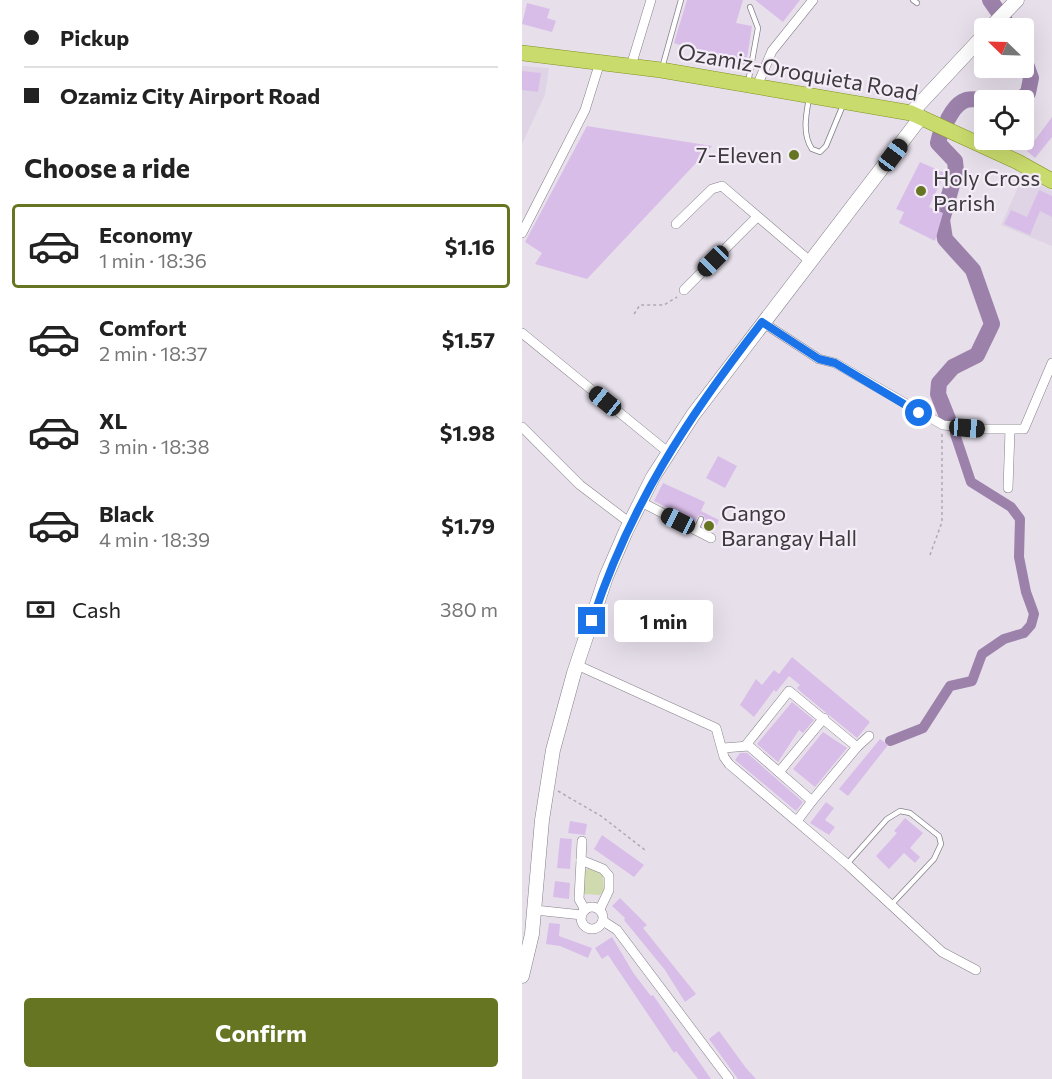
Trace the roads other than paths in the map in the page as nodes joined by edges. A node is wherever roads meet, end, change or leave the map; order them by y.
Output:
1 (651, 0) edge
2 (681, 0) edge
3 (813, 0) edge
4 (1017, 0) edge
5 (750, 7) dead end
6 (1000, 18) edge
7 (974, 47) edge
8 (522, 53) edge
9 (600, 62) junction
10 (631, 66) junction
11 (661, 70) junction
12 (753, 86) junction
13 (809, 95) junction
14 (844, 101) junction
15 (916, 115) junction
16 (1052, 181) edge
17 (757, 218) junction
18 (676, 224) dead end
19 (522, 233) edge
20 (811, 262) junction
21 (684, 290) road end
22 (762, 322) junction
23 (522, 333) edge
24 (1052, 363) edge
25 (522, 427) edge
26 (1010, 430) junction
27 (669, 453) junction
28 (1008, 488) dead end
29 (641, 502) junction
30 (701, 519) dead end
31 (630, 523) junction
32 (696, 530) junction
33 (711, 538) dead end
34 (577, 666) junction
35 (824, 718) junction
36 (869, 736) dead end
37 (746, 745) junction
38 (857, 747) junction
39 (723, 748) junction
40 (779, 772) junction
41 (812, 801) junction
42 (797, 821) junction
43 (582, 841) dead end
44 (581, 860) junction
45 (847, 864) junction
46 (891, 905) junction
47 (600, 909) junction
48 (535, 910) junction
49 (583, 912) junction
50 (603, 921) junction
51 (976, 970) dead end
52 (522, 976) edge
53 (729, 1079) edge

1 - 10 street
2 - 11 lane
3 - 12 street
4 - 6 main road
5 - 12 lane
7 - 15 main road
8 - 9 main road, Ozamiz-Oroquieta Road
9 - 10 main road, Ozamiz-Oroquieta Road
9 - 19 street
10 - 11 main road, Ozamiz-Oroquieta Road
11 - 12 main road, Ozamiz-Oroquieta Road
12 - 13 main road, Ozamiz-Oroquieta Road
13 - 14 main road, Ozamiz-Oroquieta Road
13 - 14 lane
14 - 15 main road, Ozamiz-Oroquieta Road
15 - 16 main road, Ozamiz-Oroquieta Road
15 - 20 main road
17 - 18 street
17 - 20 street
17 - 21 street
20 - 22 main road
22 - 26 street
22 - 27 main road
23 - 27 street
24 - 26 street
25 - 31 street
26 - 28 street
27 - 29 main road
29 - 31 main road
29 - 32 street
30 - 32 lane
31 - 34 main road
32 - 33 street
34 - 39 street
34 - 48 main road
35 - 37 street
35 - 38 street
35 - 40 street
36 - 38 street
37 - 39 street
37 - 40 street
38 - 41 street
39 - 42 street
40 - 41 street
41 - 42 street
42 - 45 street
43 - 44 street
44 - 47 street
44 - 49 street
45 - 46 street
45 - 46 lane
46 - 51 street
47 - 49 street
47 - 50 street
48 - 49 street
48 - 52 main road
49 - 50 street
50 - 53 street

